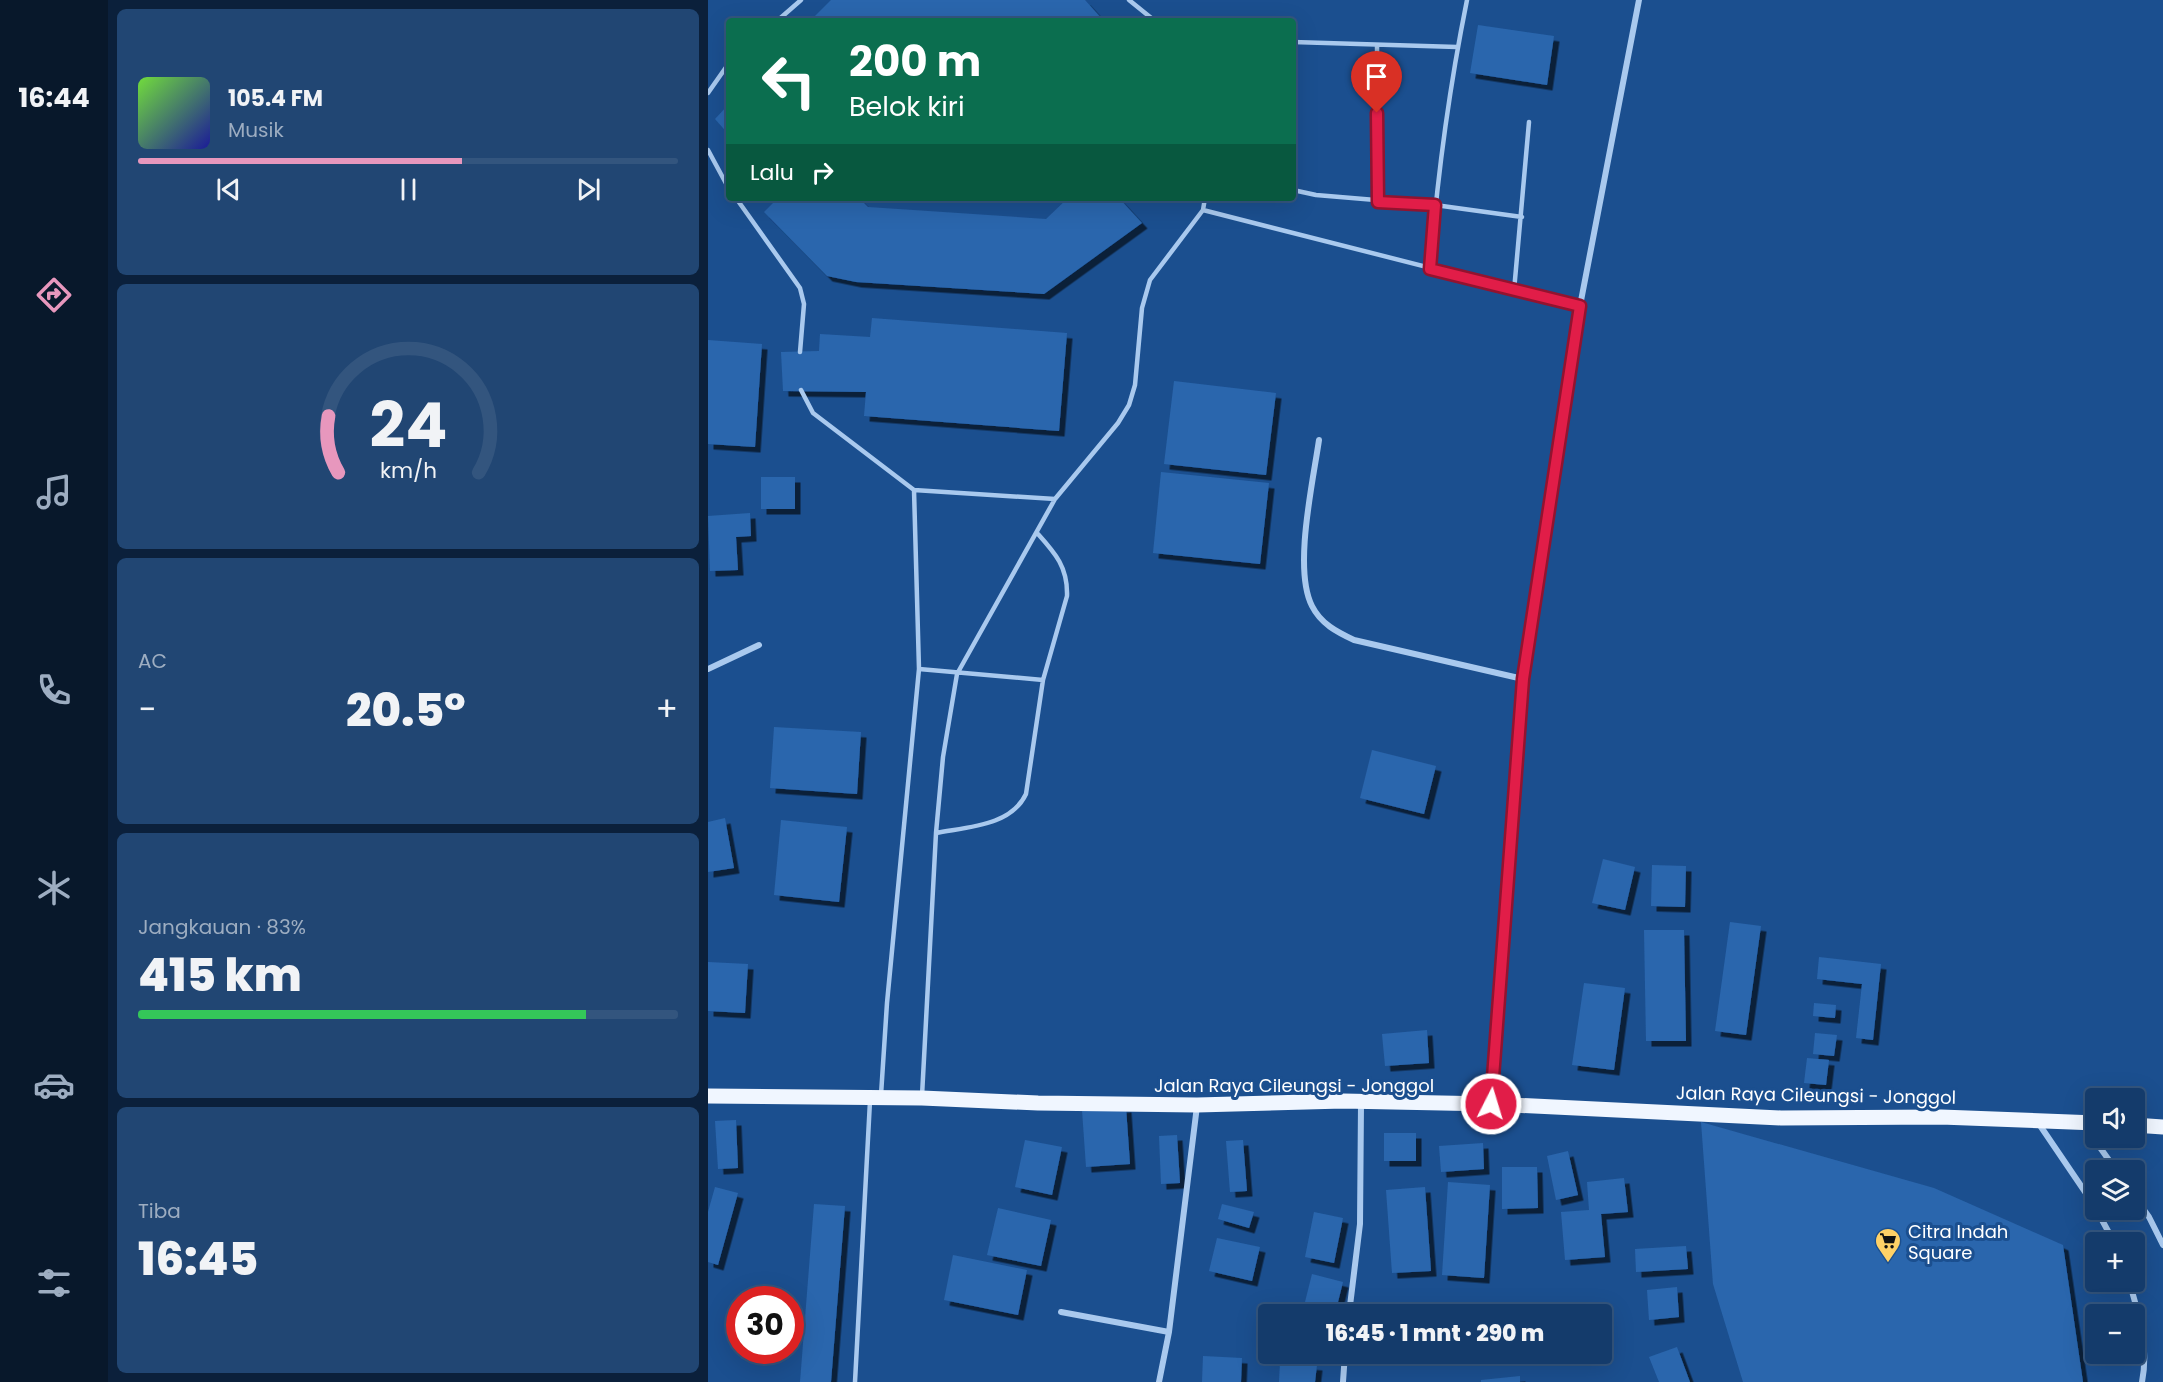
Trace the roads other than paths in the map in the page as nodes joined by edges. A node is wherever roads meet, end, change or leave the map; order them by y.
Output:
1 (801, 0) edge
2 (1129, 0) edge
3 (1467, 0) edge
4 (1639, 0) edge
5 (780, 18) edge
6 (1151, 18) edge
7 (1296, 42) edge
8 (1377, 45) junction
9 (1457, 47) junction
10 (726, 67) edge
11 (708, 93) edge
12 (1529, 122) dead end
13 (708, 150) edge
14 (726, 183) edge
15 (1296, 190) edge
16 (738, 201) edge
17 (1204, 201) edge
18 (1378, 202) junction
19 (1435, 205) junction
20 (1203, 210) junction
21 (1522, 217) junction
22 (1430, 269) junction
23 (1514, 291) junction
24 (1580, 306) junction
25 (800, 352) dead end
26 (801, 390) dead end
27 (1319, 440) dead end
28 (914, 490) junction
29 (1055, 499) junction
30 (1037, 533) junction
31 (759, 645) dead end
32 (708, 669) edge
33 (919, 669) junction
34 (957, 674) junction
35 (1523, 679) junction
36 (1043, 680) junction
37 (936, 833) junction
38 (708, 1096) edge
39 (876, 1098) junction
40 (922, 1098) junction
41 (1361, 1104) junction
42 (1491, 1104) junction
43 (1197, 1105) junction
44 (2036, 1119) junction
45 (2085, 1122) edge
46 (2145, 1126) edge
47 (2163, 1127) edge
48 (2085, 1192) edge
49 (2145, 1210) edge
50 (2163, 1245) edge
51 (2132, 1292) edge
52 (1350, 1304) edge
53 (1061, 1312) dead end
54 (1169, 1332) junction
55 (1345, 1364) edge
56 (855, 1382) edge
57 (1160, 1382) edge
58 (1343, 1382) edge
59 (2142, 1382) edge

1 - 5 lane
2 - 6 lane
3 - 9 lane
4 - 24 street
7 - 8 lane
8 - 9 lane
8 - 18 lane
9 - 19 lane
10 - 11 lane
12 - 21 lane
13 - 14 lane
15 - 18 lane
16 - 25 lane
17 - 20 lane
18 - 19 lane
19 - 21 lane
19 - 22 lane
20 - 22 lane
20 - 29 lane
21 - 23 lane
22 - 23 lane
23 - 24 lane
24 - 35 street
26 - 28 lane
27 - 35 street
28 - 29 lane
28 - 33 lane
29 - 30 lane
30 - 34 lane
30 - 36 lane
31 - 32 street
33 - 34 lane
33 - 39 lane
34 - 36 lane
34 - 37 lane
35 - 42 street
36 - 37 lane
37 - 40 lane
38 - 39 main road, Jalan Raya Cileungsi - Jonggol
39 - 40 main road, Jalan Raya Cileungsi - Jonggol
39 - 56 lane
40 - 43 main road, Jalan Raya Cileungsi - Jonggol
41 - 42 main road, Jalan Raya Cileungsi - Jonggol
41 - 43 main road, Jalan Raya Cileungsi - Jonggol
41 - 52 street
42 - 44 main road, Jalan Raya Cileungsi - Jonggol
43 - 54 street
44 - 45 main road, Jalan Raya Cileungsi - Jonggol
44 - 48 street
46 - 47 main road
49 - 50 street
51 - 59 street
53 - 54 street
54 - 57 street
55 - 58 street

